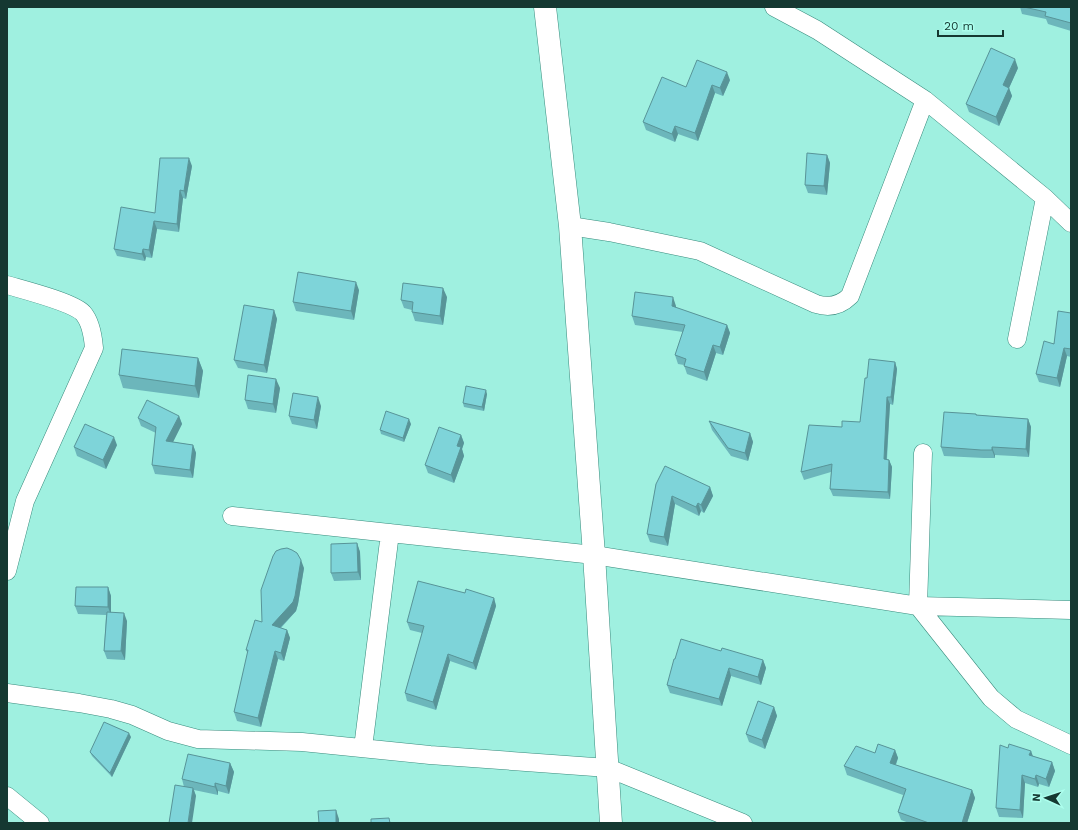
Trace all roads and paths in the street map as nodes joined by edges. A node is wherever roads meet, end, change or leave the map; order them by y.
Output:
1 (545, 7) edge
2 (774, 7) edge
3 (925, 100) junction
4 (1045, 198) junction
5 (1071, 223) edge
6 (570, 226) junction
7 (7, 285) edge
8 (1017, 339) dead end
9 (923, 453) dead end
10 (232, 516) dead end
11 (390, 533) junction
12 (594, 555) junction
13 (7, 571) edge
14 (918, 606) junction
15 (1071, 610) edge
16 (7, 693) edge
17 (1071, 746) edge
18 (363, 748) junction
19 (608, 768) junction
20 (7, 796) edge
21 (40, 823) edge
22 (611, 823) edge
23 (743, 823) edge

1 - 6 street
2 - 3 street
3 - 4 street
3 - 6 street
4 - 5 street
4 - 8 street
6 - 12 street
7 - 13 street
9 - 14 street
10 - 11 street
11 - 12 street
11 - 18 street
12 - 14 street
12 - 19 street
14 - 15 street
14 - 17 street
16 - 18 street
18 - 19 street
19 - 22 street
19 - 23 street
20 - 21 street

